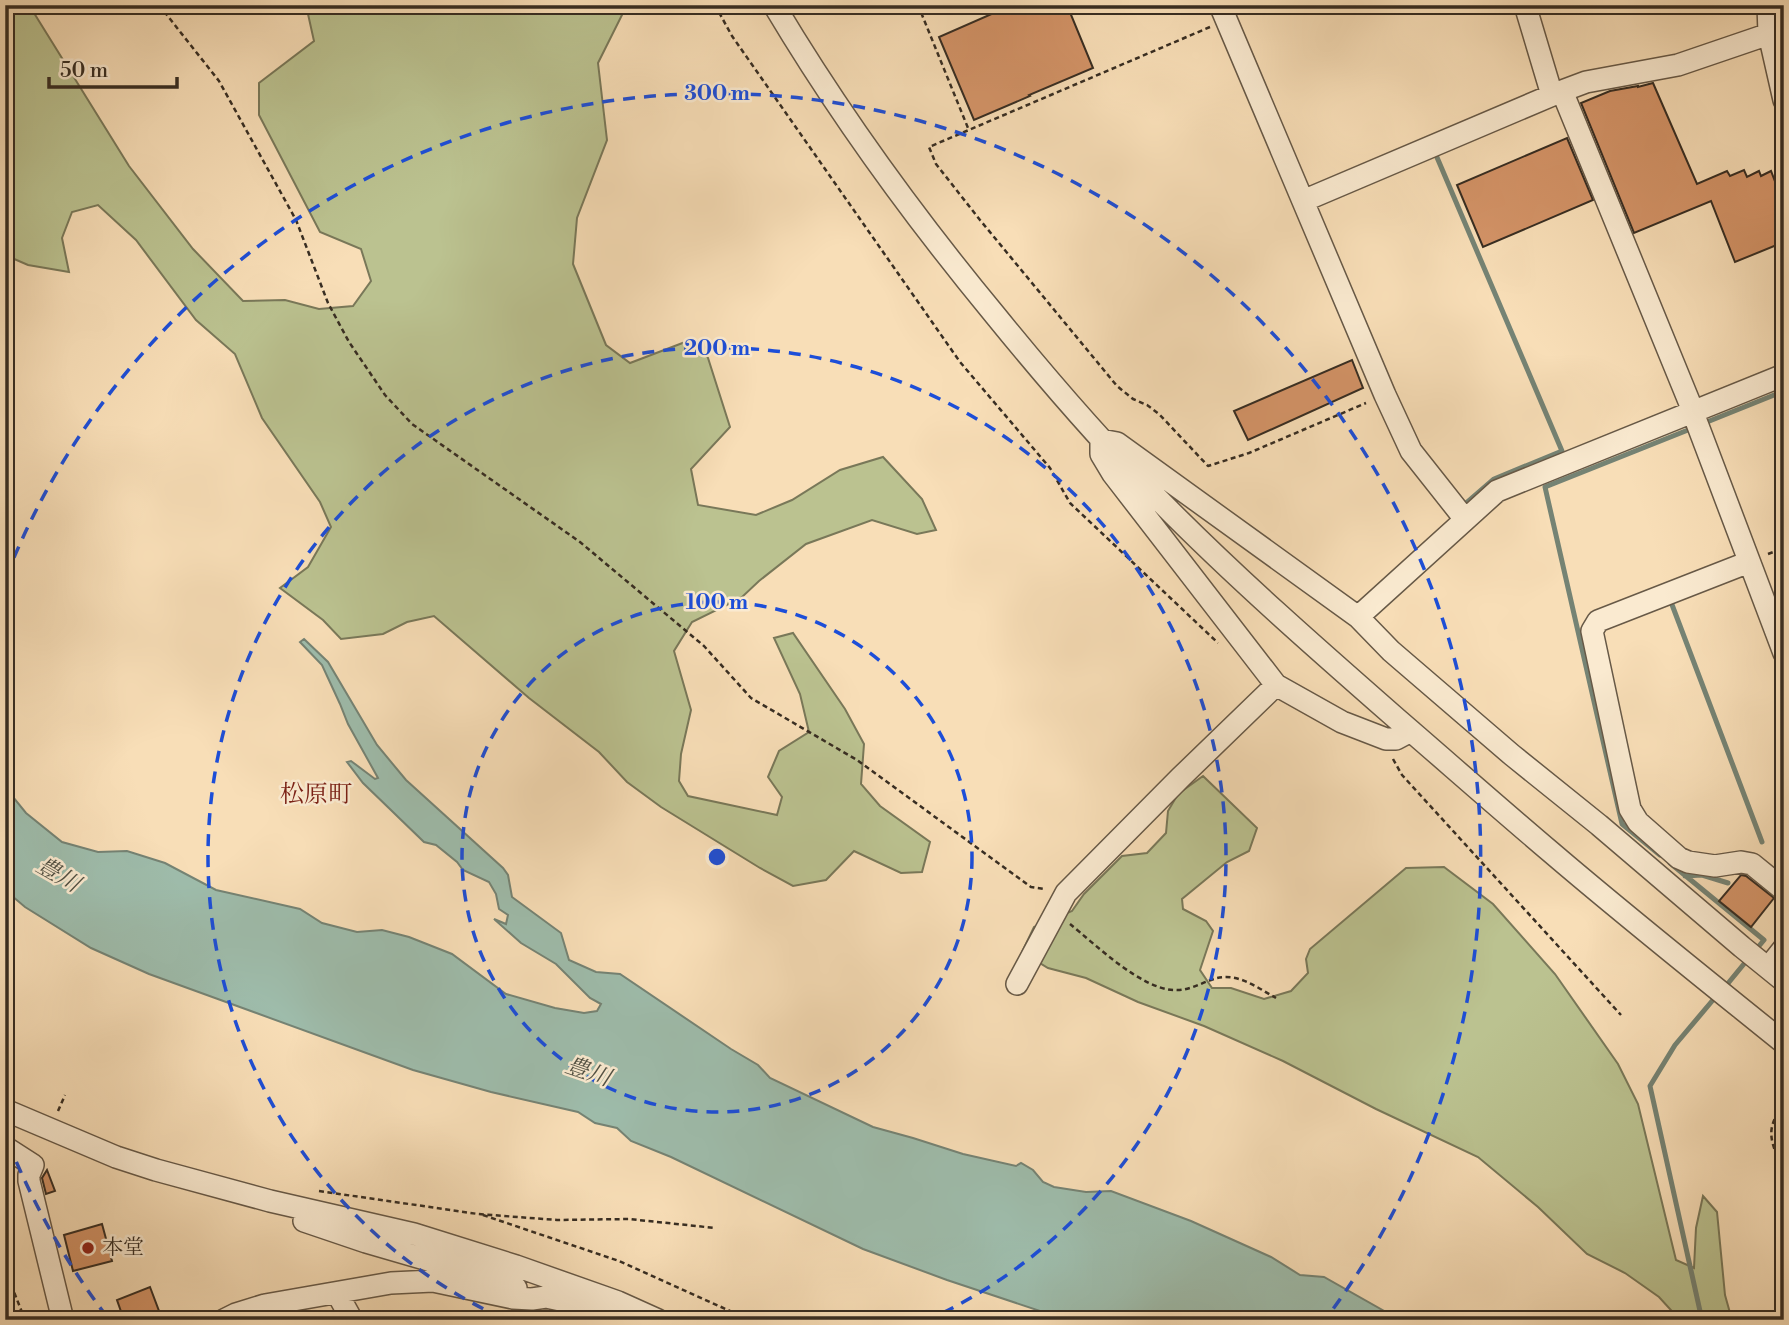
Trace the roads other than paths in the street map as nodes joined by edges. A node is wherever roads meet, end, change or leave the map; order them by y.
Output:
1 (774, 5) edge
2 (1525, 5) edge
3 (1768, 5) edge
4 (1223, 13) edge
5 (1769, 34) junction
6 (1557, 93) junction
7 (1784, 100) edge
8 (1303, 201) junction
9 (1784, 375) edge
10 (1696, 420) junction
11 (1101, 440) junction
12 (1464, 519) junction
13 (1749, 562) junction
14 (1358, 617) junction
15 (1784, 653) edge
16 (1276, 685) junction
17 (1411, 731) junction
18 (1628, 809) junction
19 (1602, 822) junction
20 (1784, 890) edge
21 (1784, 948) edge
22 (1770, 970) edge
23 (1017, 984) dead end
24 (1784, 1043) edge
25 (5, 1110) edge
26 (5, 1147) edge
27 (270, 1201) junction
28 (337, 1293) junction
29 (532, 1299) junction
30 (63, 1320) edge
31 (224, 1320) edge
32 (352, 1320) edge
33 (573, 1320) edge
34 (617, 1320) edge
35 (658, 1320) edge

1 - 11 street
2 - 6 street
3 - 5 street
4 - 8 street
5 - 6 street
5 - 7 street
6 - 8 street
6 - 10 street
8 - 12 street
9 - 10 street
10 - 12 street
10 - 13 street
11 - 14 street
11 - 16 street
11 - 17 street
12 - 14 street
13 - 15 street
13 - 18 street
14 - 19 street
16 - 17 street
16 - 23 street
17 - 24 street
18 - 19 street
18 - 20 street
19 - 22 street
21 - 22 street
25 - 27 street
26 - 30 street
27 - 29 street
27 - 35 street
28 - 29 street
28 - 31 street
28 - 32 street
29 - 33 street
29 - 34 street

